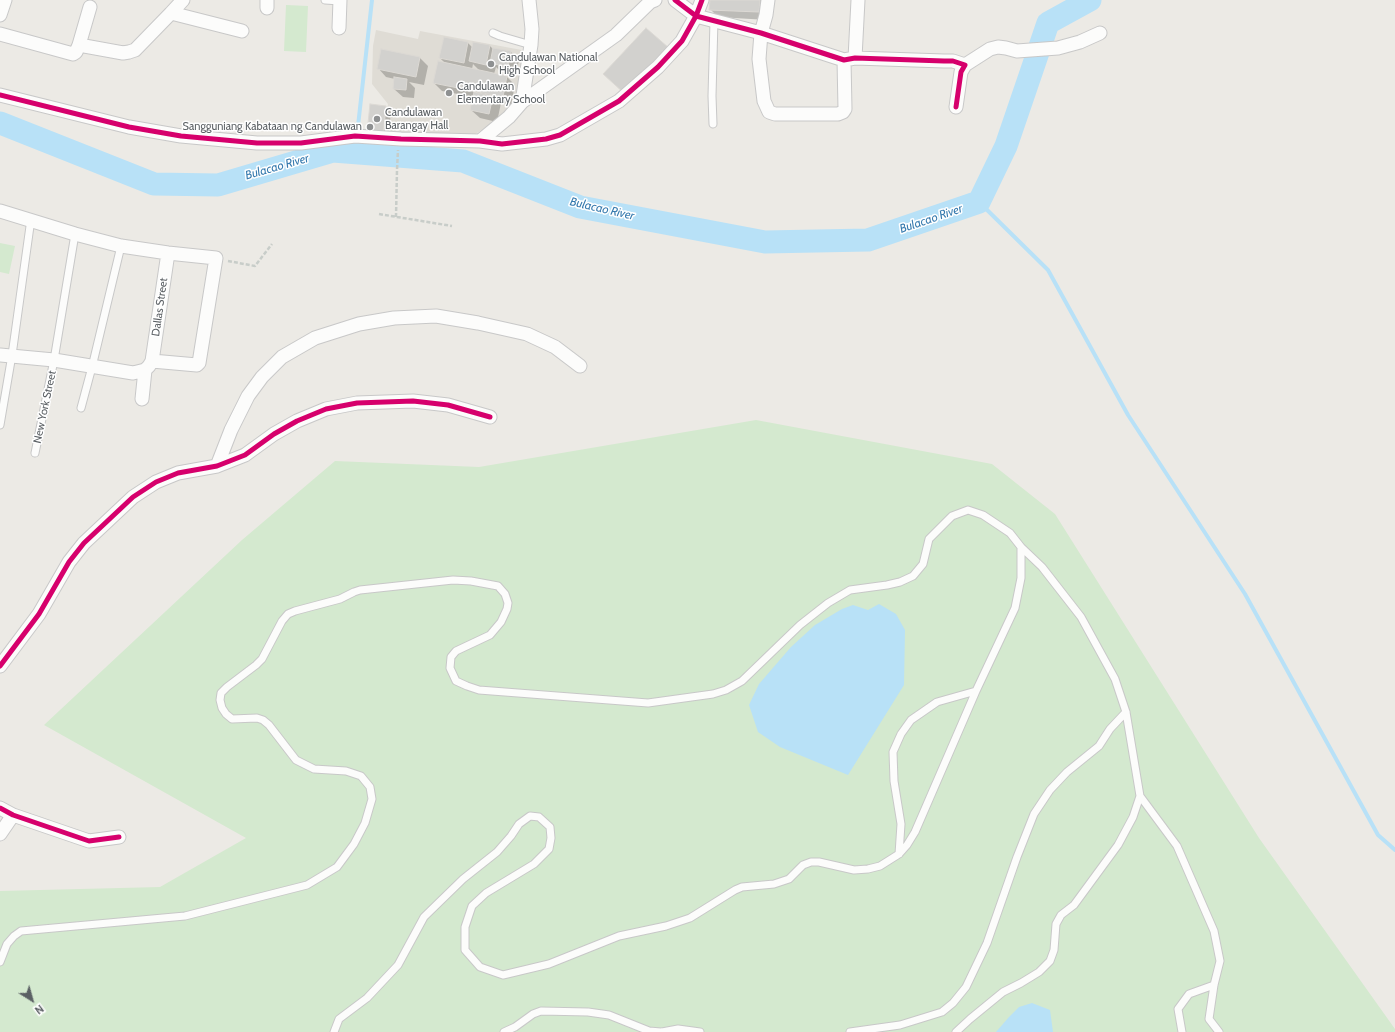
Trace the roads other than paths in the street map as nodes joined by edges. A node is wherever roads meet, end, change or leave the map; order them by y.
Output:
1 (5, 0) edge
2 (183, 0) edge
3 (325, 0) edge
4 (529, 0) edge
5 (656, 0) edge
6 (702, 0) edge
7 (768, 0) edge
8 (858, 0) edge
9 (340, 1) edge
10 (682, 2) edge
11 (90, 7) dead end
12 (171, 14) junction
13 (0, 15) edge
14 (696, 16) junction
15 (714, 20) junction
16 (339, 28) dead end
17 (242, 31) dead end
18 (493, 33) dead end
19 (761, 33) junction
20 (1100, 33) dead end
21 (0, 34) edge
22 (79, 45) junction
23 (531, 45) junction
24 (849, 59) junction
25 (965, 65) junction
26 (0, 95) edge
27 (522, 102) junction
28 (956, 107) dead end
29 (713, 124) dead end
30 (480, 141) junction
31 (0, 211) edge
32 (31, 219) junction
33 (75, 234) junction
34 (121, 246) junction
35 (168, 253) junction
36 (6, 355) edge
37 (54, 360) junction
38 (148, 366) junction
39 (580, 366) dead end
40 (92, 367) junction
41 (142, 399) dead end
42 (80, 408) dead end
43 (490, 417) dead end
44 (0, 425) edge
45 (35, 453) dead end
46 (217, 466) junction
47 (1021, 547) junction
48 (0, 666) edge
49 (976, 691) junction
50 (1126, 712) junction
51 (1140, 796) junction
52 (0, 808) edge
53 (13, 814) junction
54 (0, 834) edge
55 (119, 837) dead end
56 (898, 854) junction
57 (0, 962) edge
58 (1214, 985) junction
59 (873, 1030) edge
60 (334, 1032) edge
61 (504, 1032) edge
62 (662, 1032) edge
63 (700, 1032) edge
64 (850, 1032) edge
65 (956, 1032) edge
66 (1182, 1032) edge
67 (1219, 1032) edge

1 - 13 street
2 - 12 street
3 - 9 lane
4 - 23 street
5 - 27 street
6 - 14 street
7 - 19 street
8 - 24 street
9 - 16 street
10 - 14 street
11 - 22 street
12 - 17 street
12 - 22 street
14 - 15 street
14 - 30 street
15 - 19 street
15 - 29 lane
18 - 23 lane
19 - 24 street
19 - 24 street
20 - 25 street
21 - 22 street
23 - 27 street
24 - 25 street
25 - 28 street
26 - 30 street
27 - 30 street
31 - 32 street
32 - 33 street
32 - 36 lane
33 - 34 street
33 - 37 lane, New York Street
34 - 35 street
34 - 40 lane
35 - 38 street, Dallas Street
35 - 38 street
36 - 37 street
36 - 44 lane
37 - 40 street
37 - 45 lane, New York Street
38 - 40 street
38 - 41 street, Dallas Street
39 - 46 street
40 - 42 lane
43 - 46 street
46 - 48 street
47 - 49 lane
47 - 50 lane
47 - 57 lane
49 - 56 lane
49 - 56 lane
50 - 51 lane
50 - 59 lane
51 - 58 lane
51 - 65 lane
52 - 53 street
53 - 54 street
53 - 55 street
56 - 60 lane
58 - 66 lane
58 - 67 lane
59 - 64 lane
61 - 62 lane
62 - 63 lane

